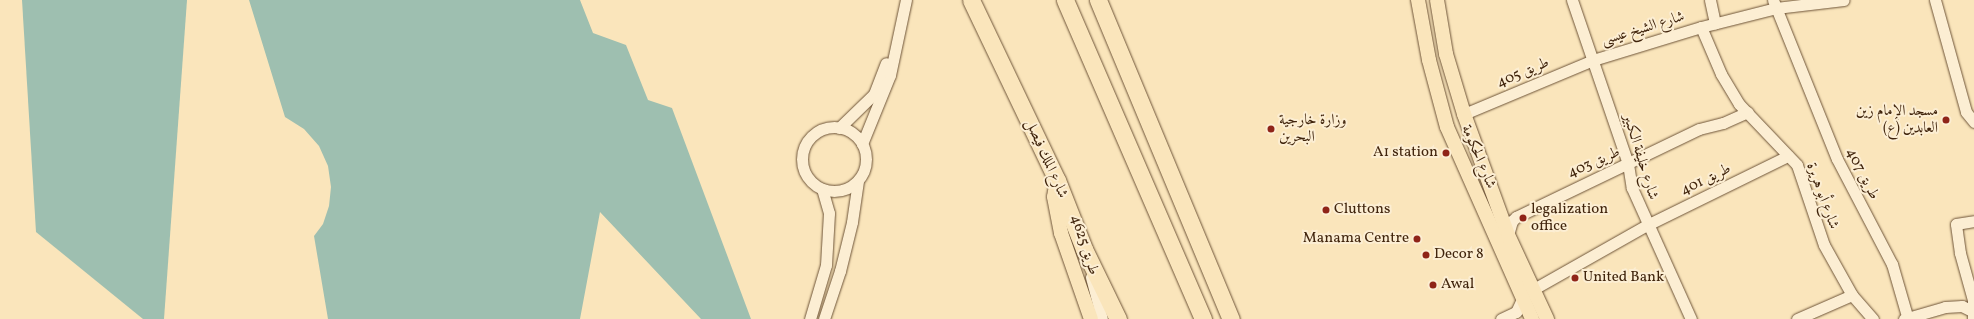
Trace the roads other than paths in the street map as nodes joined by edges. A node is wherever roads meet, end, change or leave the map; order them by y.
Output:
1 (899, 0) edge
2 (906, 0) edge
3 (971, 0) edge
4 (1065, 0) edge
5 (1098, 0) edge
6 (1418, 0) edge
7 (1437, 0) edge
8 (1572, 0) edge
9 (1710, 0) edge
10 (1844, 0) edge
11 (1935, 0) edge
12 (1774, 4) edge
13 (1715, 23) junction
14 (1701, 27) junction
15 (1593, 60) junction
16 (1748, 112) junction
17 (1464, 114) junction
18 (1974, 122) edge
19 (839, 128) junction
20 (862, 144) junction
21 (1788, 156) junction
22 (1628, 164) junction
23 (1057, 180) junction
24 (858, 181) junction
25 (822, 189) junction
26 (1974, 221) edge
27 (1647, 224) junction
28 (1508, 234) junction
29 (1084, 249) junction
30 (1527, 294) junction
31 (1852, 295) junction
32 (1974, 312) edge
33 (1906, 318) edge
34 (810, 319) edge
35 (824, 319) edge
36 (1091, 319) edge
37 (1102, 319) edge
38 (1118, 319) edge
39 (1203, 319) edge
40 (1231, 319) edge
41 (1501, 319) edge
42 (1532, 319) edge
43 (1547, 319) edge
44 (1691, 319) edge
45 (1797, 319) edge
46 (1873, 319) edge
47 (1973, 319) edge

1 - 19 street
2 - 20 street
3 - 23 highway, شارع الملك فيصل
4 - 39 highway
5 - 40 highway
6 - 30 main road, شارع الحكومة
7 - 17 main road, شارع الحكومة
8 - 15 street, شارع خليفة الكبير
9 - 13 street
10 - 12 street, شارع الشيخ عيسى
11 - 18 street
12 - 13 street, شارع الشيخ عيسى
12 - 33 street, طريق 407
13 - 14 street, شارع الشيخ عيسى
14 - 15 street, شارع الشيخ عيسى
14 - 16 street, شارع أبو هريرة
15 - 17 street, طريق 405
15 - 22 street, شارع خليفة الكبير
16 - 21 street, شارع أبو هريرة
16 - 22 street, طريق 403
17 - 28 main road, شارع الحكومة
19 - 20 street
19 - 25 street
20 - 24 street
21 - 27 street, طريق 401
21 - 31 street, شارع أبو هريرة
22 - 27 street, شارع خليفة الكبير
22 - 28 street, طريق 403
23 - 29 highway, شارع الملك فيصل
23 - 36 main road, طريق 4625
24 - 25 street
24 - 35 street
25 - 34 street
26 - 32 street
27 - 30 street, طريق 401
27 - 44 street, شارع خليفة الكبير
28 - 30 main road, شارع الحكومة
29 - 37 street
29 - 38 highway, شارع الملك فيصل
30 - 41 street
30 - 42 main road, شارع الحكومة
30 - 43 main road, شارع الحكومة
31 - 45 street
31 - 46 street, شارع أبو هريرة
32 - 33 street, طريق 407
32 - 47 street

